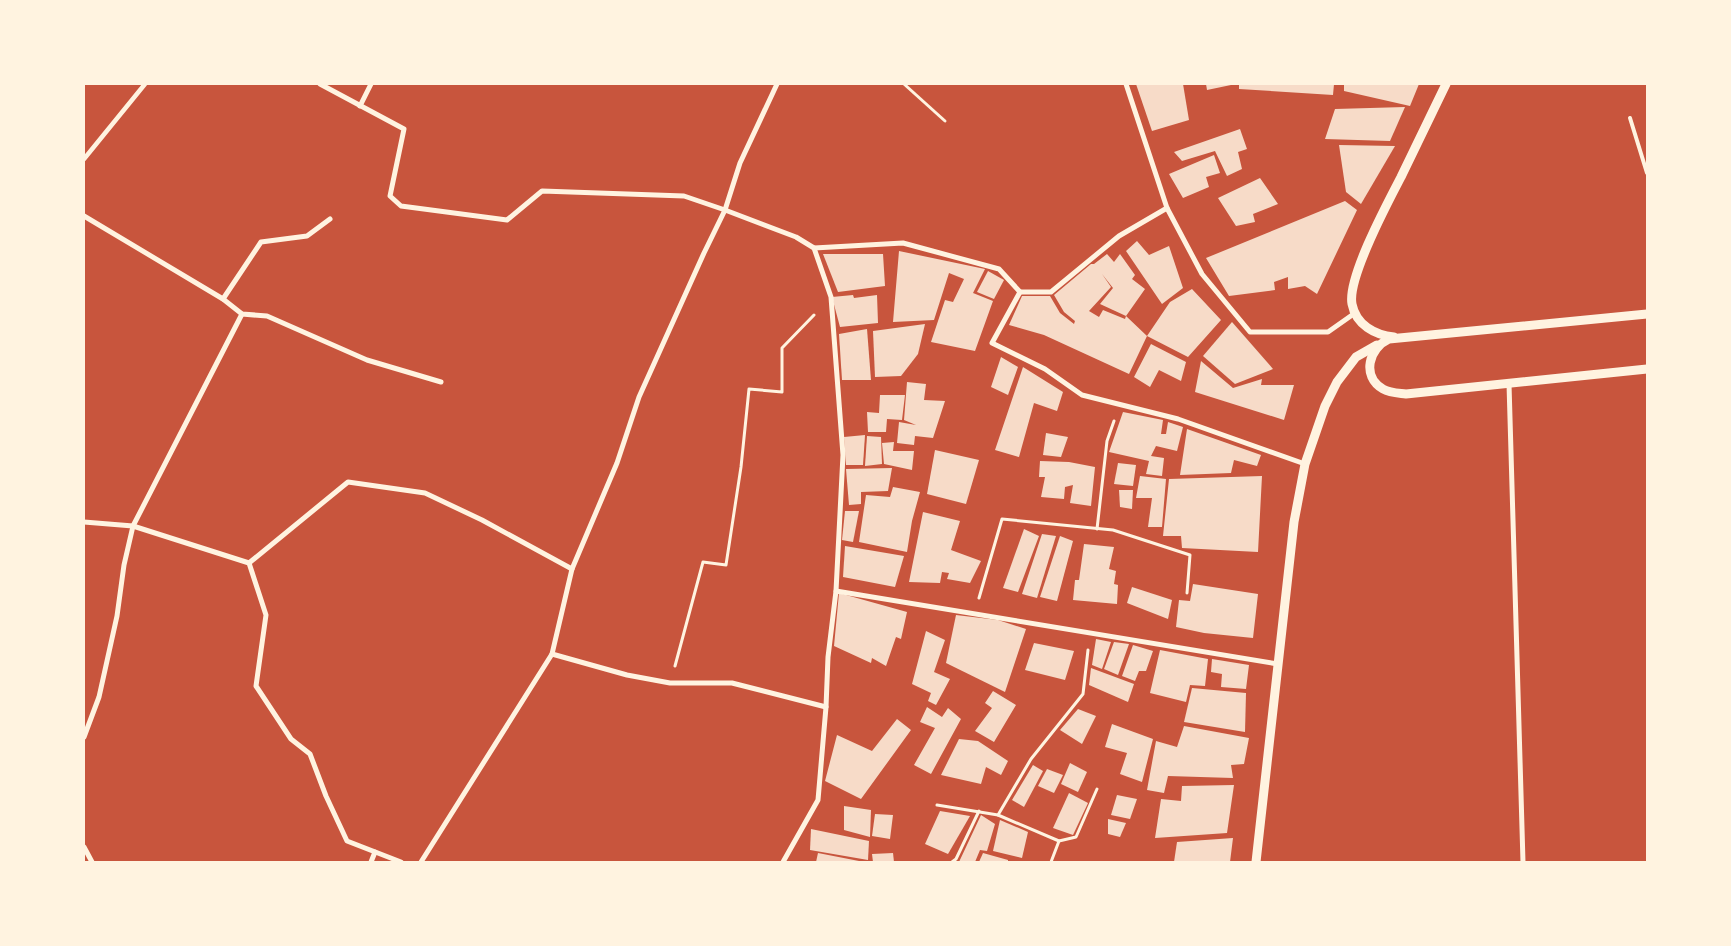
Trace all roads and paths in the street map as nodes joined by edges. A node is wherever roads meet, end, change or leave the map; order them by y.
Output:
1 (145, 84) edge
2 (320, 84) edge
3 (371, 84) edge
4 (777, 84) edge
5 (904, 84) edge
6 (1126, 84) edge
7 (1446, 84) edge
8 (360, 106) junction
9 (1630, 118) dead end
10 (946, 121) dead end
11 (84, 159) edge
12 (1647, 173) edge
13 (1168, 208) junction
14 (725, 210) junction
15 (84, 216) edge
16 (330, 219) dead end
17 (814, 248) junction
18 (1020, 292) junction
19 (831, 297) junction
20 (224, 299) junction
21 (1355, 313) junction
22 (242, 314) junction
23 (1647, 314) edge
24 (1399, 338) junction
25 (1382, 342) junction
26 (1647, 369) edge
27 (441, 382) dead end
28 (1509, 384) junction
29 (1121, 405) junction
30 (1305, 464) junction
31 (84, 522) edge
32 (133, 526) junction
33 (1097, 529) junction
34 (249, 563) junction
35 (572, 569) junction
36 (836, 591) junction
37 (1187, 593) dead end
38 (975, 613) junction
39 (1090, 632) junction
40 (552, 654) junction
41 (1278, 664) junction
42 (670, 683) junction
43 (826, 706) junction
44 (84, 737) edge
45 (1097, 789) dead end
46 (937, 805) dead end
47 (979, 811) junction
48 (998, 815) junction
49 (1058, 841) junction
50 (84, 847) edge
51 (375, 852) junction
52 (92, 862) edge
53 (371, 862) edge
54 (401, 862) edge
55 (421, 862) edge
56 (784, 862) edge
57 (952, 862) edge
58 (1051, 862) edge
59 (1256, 862) edge
60 (1523, 862) edge

1 - 11 street
2 - 8 street
3 - 8 street
4 - 14 street
5 - 10 path
6 - 13 street
7 - 21 street
8 - 14 street
9 - 12 lane
13 - 18 street
13 - 21 street
14 - 17 street
14 - 35 street
15 - 20 street
16 - 20 street
17 - 18 street
17 - 19 street
18 - 29 street
19 - 36 street
19 - 42 path
20 - 22 street
21 - 24 street
22 - 27 street
22 - 32 street
23 - 24 street
24 - 25 street
25 - 28 street
25 - 30 street
26 - 28 street
28 - 60 street
29 - 30 street
29 - 33 path
30 - 41 street
31 - 32 street
32 - 34 street
32 - 44 street
33 - 37 path
33 - 38 path
34 - 35 street
34 - 51 street
35 - 40 street
36 - 38 street
36 - 43 street
38 - 39 street
39 - 41 street
39 - 48 path
40 - 42 street
40 - 55 street
41 - 59 street
42 - 43 street
43 - 56 street
45 - 49 path
46 - 47 path
47 - 48 path
47 - 57 path
48 - 49 path
49 - 58 path
50 - 52 street
51 - 53 street
51 - 54 street

